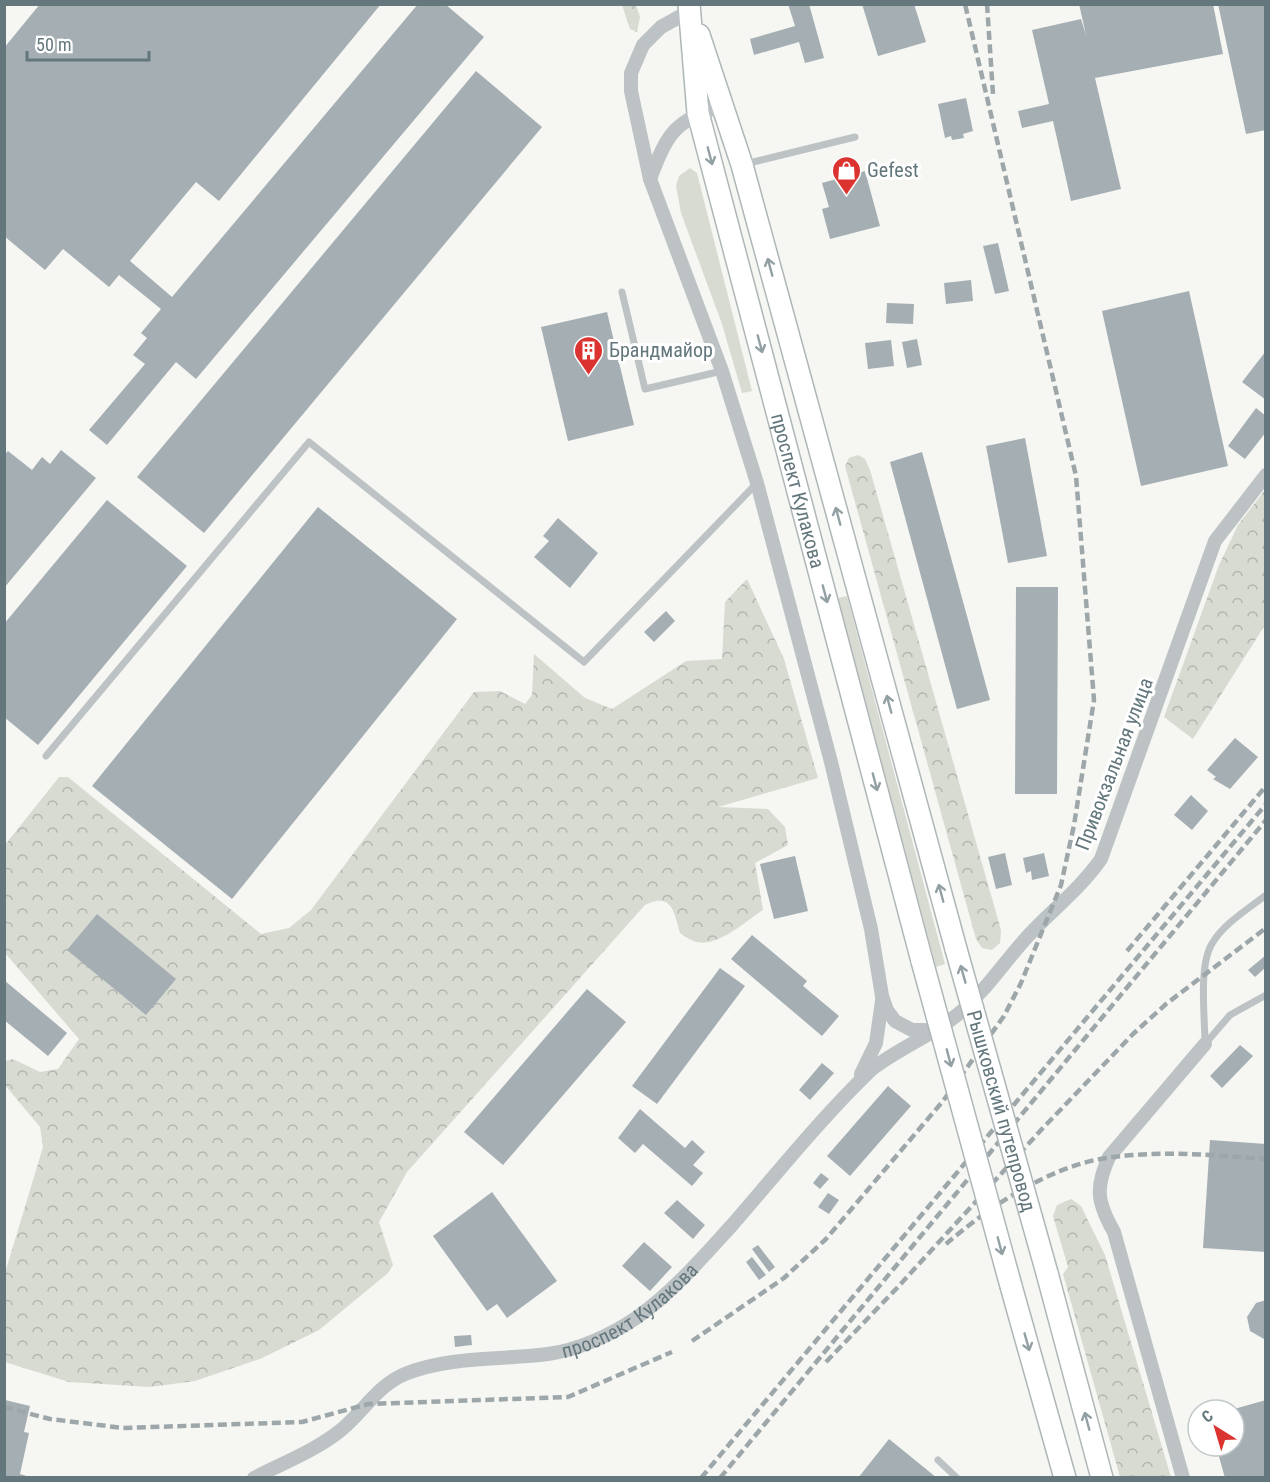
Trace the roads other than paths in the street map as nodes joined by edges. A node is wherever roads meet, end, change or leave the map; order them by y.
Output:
1 (690, 10) edge
2 (724, 105) junction
3 (698, 113) junction
4 (855, 137) dead end
5 (742, 165) junction
6 (650, 179) junction
7 (622, 292) dead end
8 (722, 371) junction
9 (1266, 475) edge
10 (757, 483) junction
11 (46, 756) dead end
12 (1266, 895) edge
13 (956, 949) joint
14 (922, 961) joint
15 (1266, 995) edge
16 (882, 996) junction
17 (940, 1027) junction
18 (1205, 1044) junction
19 (853, 1087) junction
20 (938, 1460) dead end
21 (254, 1478) edge
22 (957, 1478) edge
23 (1065, 1478) edge
24 (1102, 1478) edge
25 (1183, 1478) edge

1 - 2 main road, проспект Кулакова
1 - 3 main road, проспект Кулакова
1 - 6 street
2 - 3 street
2 - 5 main road, проспект Кулакова
3 - 6 street
3 -> 14 main road, проспект Кулакова
4 - 5 lane
13 -> 5 main road, проспект Кулакова
6 - 8 street
7 - 8 lane
8 - 10 street
9 - 17 street, Привокзальная улица
10 - 11 lane
10 - 16 street
12 - 18 lane
24 -> 13 main road, Рышковский путепровод, bridge
14 -> 23 main road, Рышковский путепровод, bridge
15 - 18 lane
16 - 17 street
16 - 19 street
17 - 19 street, проспект Кулакова
18 - 25 street
19 - 21 street, проспект Кулакова
20 - 22 lane

